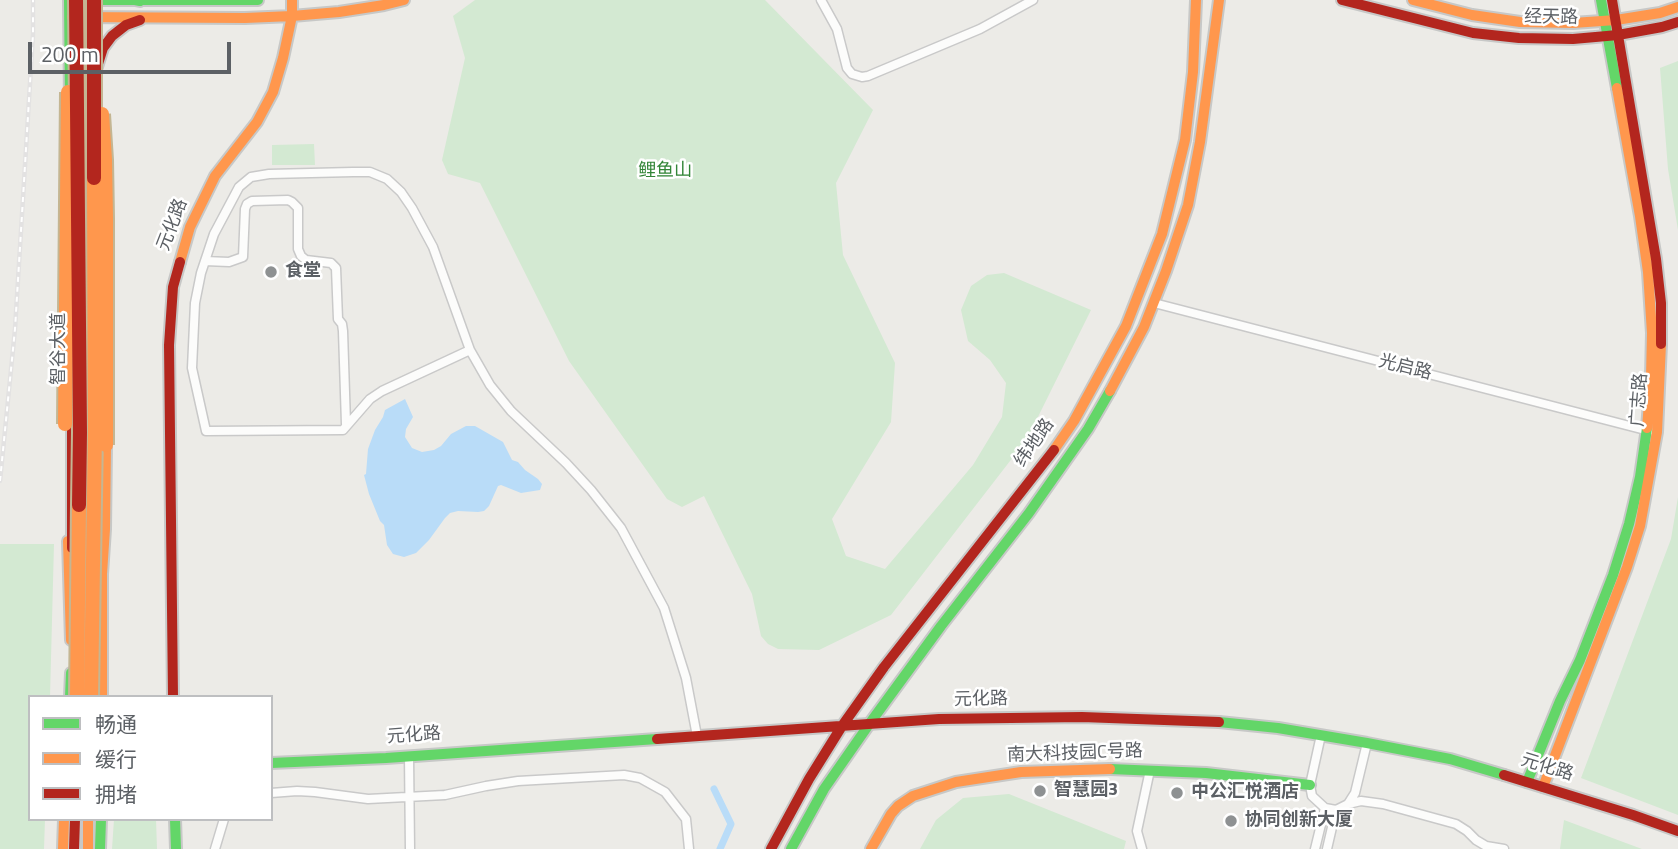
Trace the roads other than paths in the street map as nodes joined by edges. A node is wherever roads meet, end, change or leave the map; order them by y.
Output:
1 (69, 0) edge
2 (76, 0) edge
3 (95, 0) edge
4 (258, 0) edge
5 (292, 0) edge
6 (404, 0) edge
7 (821, 0) edge
8 (1033, 0) edge
9 (1195, 0) edge
10 (1219, 0) edge
11 (1342, 0) edge
12 (1413, 0) edge
13 (1601, 0) edge
14 (1612, 0) edge
15 (137, 1) edge
16 (1678, 7) edge
17 (292, 16) junction
18 (69, 17) junction
19 (93, 17) junction
20 (149, 17) junction
21 (1678, 22) edge
22 (1611, 28) junction
23 (95, 73) junction
24 (205, 261) junction
25 (1154, 303) junction
26 (470, 350) junction
27 (346, 425) junction
28 (1652, 431) junction
29 (102, 574) junction
30 (72, 655) junction
31 (69, 695) edge
32 (77, 695) edge
33 (91, 695) edge
34 (102, 695) edge
35 (173, 695) edge
36 (870, 723) junction
37 (842, 726) junction
38 (1321, 735) junction
39 (697, 736) junction
40 (1367, 743) junction
41 (409, 756) junction
42 (273, 763) edge
43 (1150, 771) junction
44 (1527, 782) junction
45 (1310, 785) junction
46 (1543, 787) junction
47 (273, 793) edge
48 (409, 796) junction
49 (1348, 804) junction
50 (1325, 808) junction
51 (1336, 810) junction
52 (58, 821) edge
53 (64, 821) edge
54 (75, 821) edge
55 (88, 821) edge
56 (101, 821) edge
57 (175, 821) edge
58 (223, 821) edge
59 (1678, 831) edge
60 (57, 849) edge
61 (62, 849) edge
62 (75, 849) edge
63 (88, 849) edge
64 (100, 849) edge
65 (176, 849) edge
66 (215, 849) edge
67 (410, 849) edge
68 (689, 849) edge
69 (771, 849) edge
70 (791, 849) edge
71 (872, 849) edge
72 (1142, 849) edge
73 (1315, 849) edge
74 (1327, 849) edge
75 (1504, 849) edge

1 - 3 main road
1 - 18 main road
1 - 30 main road, bridge
2 - 32 main road, 智谷大道, bridge
3 - 15 main road
3 - 19 main road
3 - 29 main road, bridge
3 - 33 main road, 智谷大道, bridge
4 - 15 main road
5 - 17 main road, 元化路
6 - 17 main road
7 - 8 street
9 - 37 main road, 纬地路
10 - 25 main road, 纬地路
11 - 22 main road, 经天路
12 - 22 main road, 经天路
13 - 22 main road, 广志路
14 - 22 main road, 广志路
16 - 22 main road, 经天路
17 - 20 main road
17 - 35 main road, 元化路
18 - 19 main road
18 - 30 main road
19 - 20 main road
19 - 23 main road
20 - 23 main road
21 - 22 main road, 经天路
22 - 28 main road, 广志路
23 - 29 main road
24 - 26 street
24 - 27 street
24 - 27 street
25 - 28 street, 光启路
25 - 36 main road, 纬地路
26 - 27 street
26 - 39 street
28 - 44 main road, 广志路
28 - 46 main road, 广志路
29 - 34 main road
30 - 31 main road
36 - 37 main road, 元化路
36 - 38 main road, 元化路
36 - 70 main road, 纬地路
37 - 39 main road, 元化路
37 - 69 main road, 纬地路
38 - 40 main road, 元化路
38 - 45 street
39 - 41 main road, 元化路
40 - 44 main road, 元化路
40 - 49 street
41 - 42 main road, 元化路
41 - 48 street
43 - 45 main road, 南大科技园C号路
43 - 71 main road, 南大科技园C号路
43 - 72 street
44 - 46 main road, 元化路
45 - 50 street
46 - 59 main road, 元化路
47 - 48 street
48 - 67 street
48 - 68 street
49 - 51 street
49 - 75 street
50 - 51 street
50 - 73 street
51 - 74 street
52 - 60 main road
53 - 61 main road
54 - 62 main road
55 - 63 main road
56 - 64 main road
57 - 65 main road
58 - 66 street

